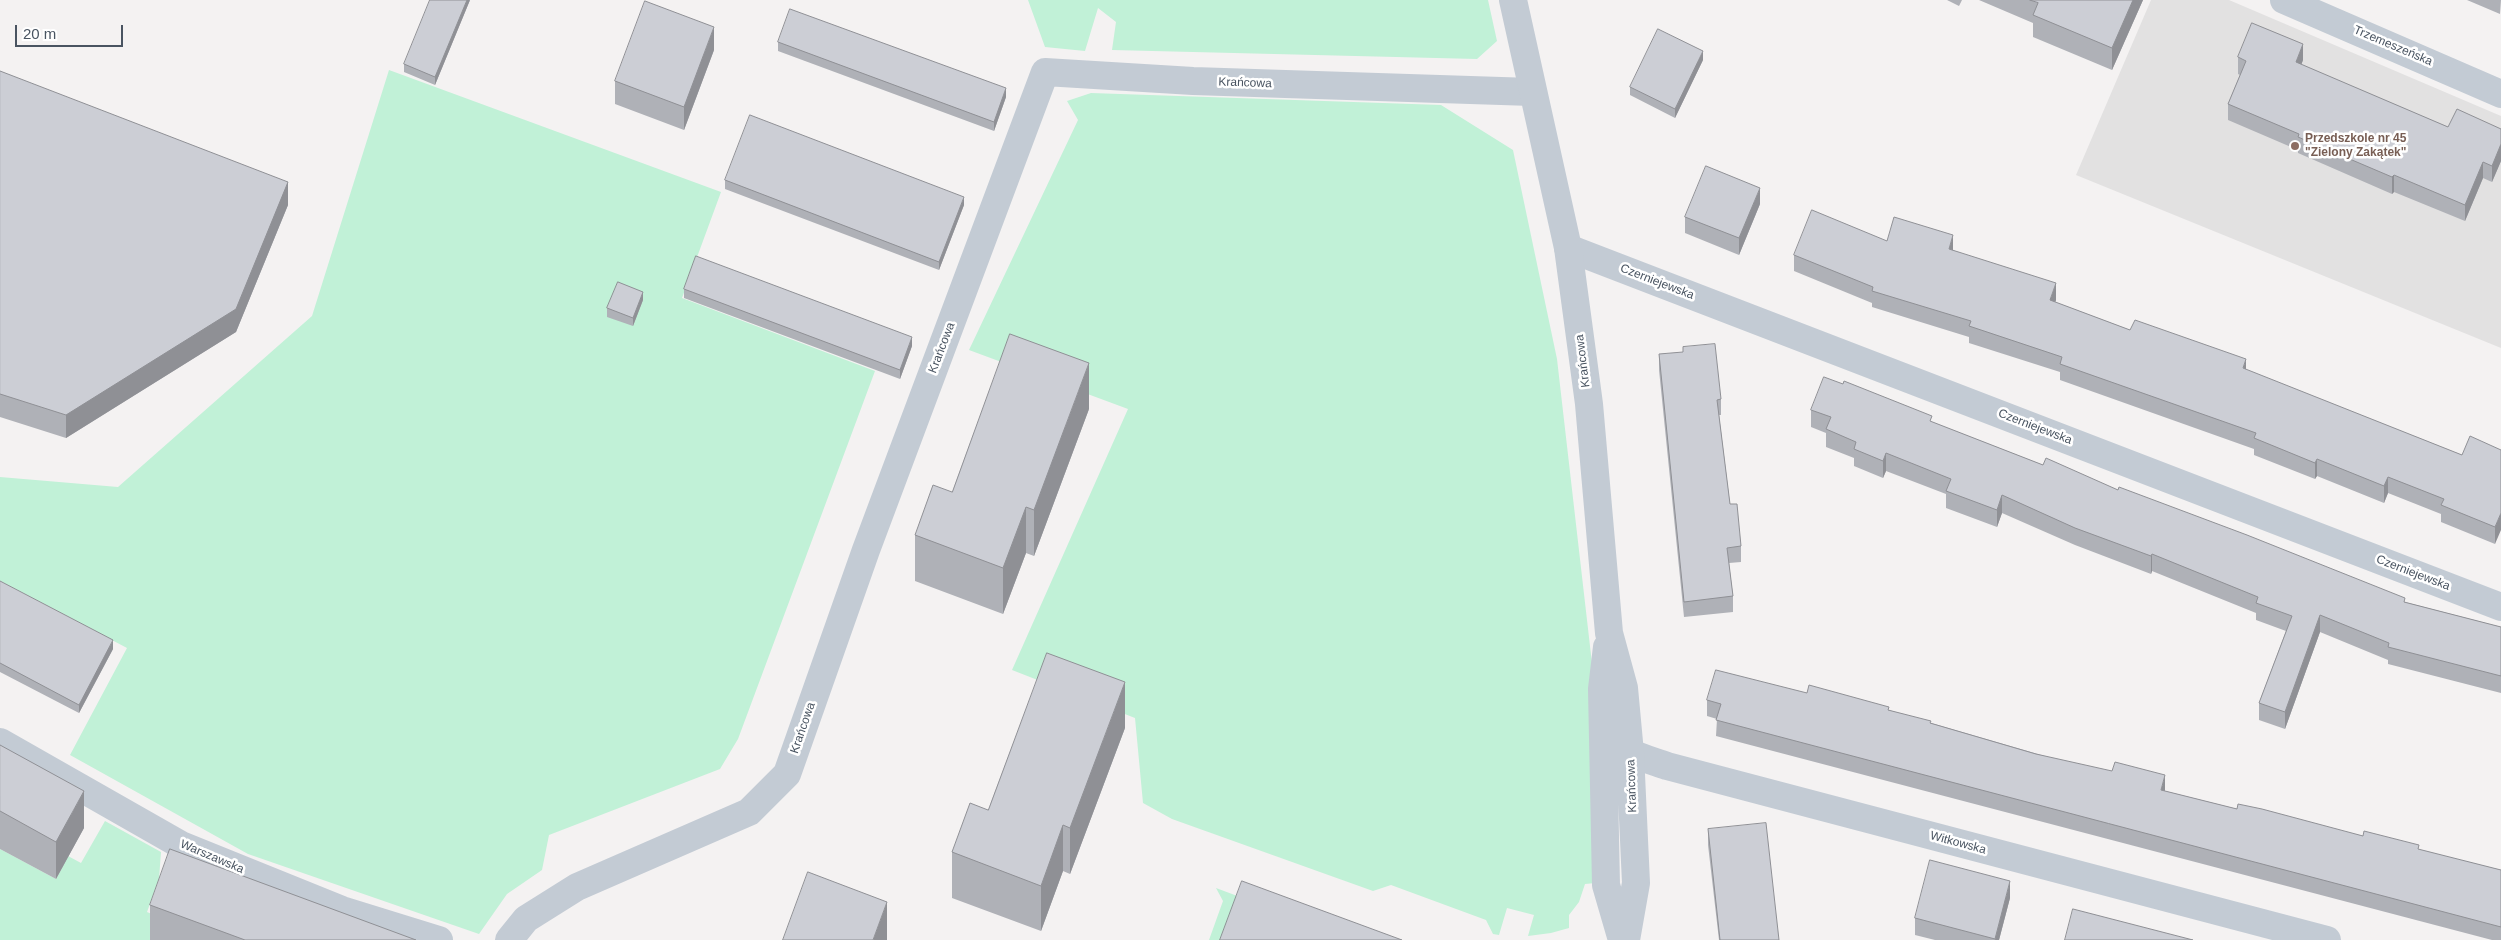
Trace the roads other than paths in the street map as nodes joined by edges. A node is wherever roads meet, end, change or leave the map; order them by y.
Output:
1 (1513, 0) edge
2 (2284, 0) edge
3 (2325, 8) edge
4 (1532, 92) junction
5 (2501, 94) edge
6 (1568, 248) junction
7 (2501, 607) edge
8 (1609, 633) junction
9 (1603, 722) junction
10 (0, 742) edge
11 (1630, 753) junction
12 (439, 940) edge
13 (510, 940) edge
14 (1622, 940) edge
15 (1626, 940) edge
16 (2327, 940) edge

1 - 4 street, Krańcowa
2 - 3 street, Trzemeszeńska
3 - 5 street, Trzemeszeńska
4 - 6 street, Krańcowa
4 - 13 street, Krańcowa
6 - 7 street, Czerniejewska
6 - 8 street, Krańcowa
8 - 9 street, Krańcowa
8 - 11 street, Krańcowa
9 - 11 street, Witkowska
9 - 14 street, Krańcowa
10 - 12 street, Warszawska
11 - 15 street, Krańcowa
11 - 16 street, Witkowska

